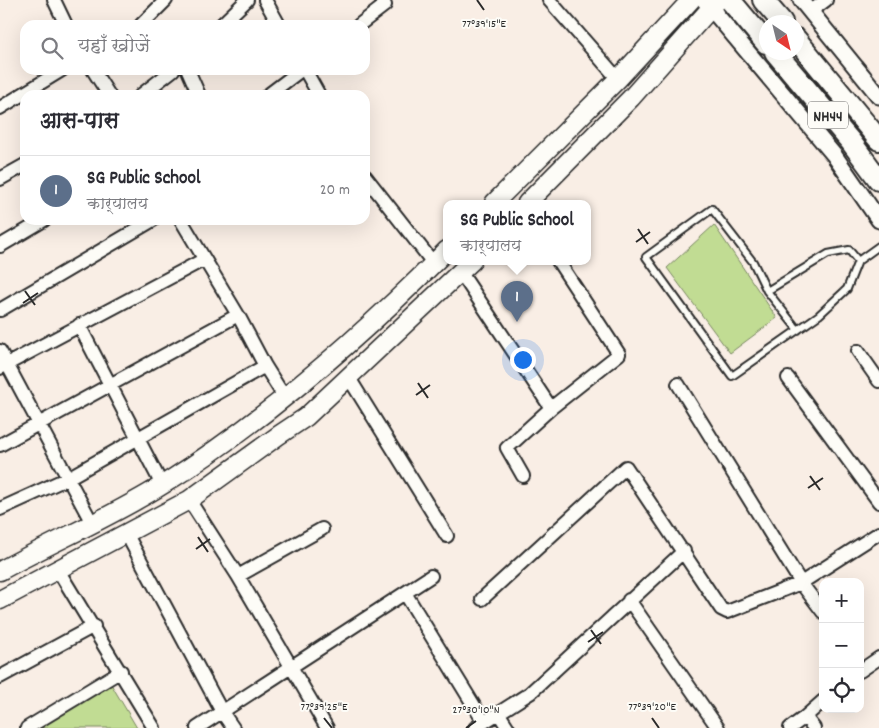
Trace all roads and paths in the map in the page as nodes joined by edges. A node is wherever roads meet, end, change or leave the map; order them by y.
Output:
1 (54, 0) edge
2 (166, 0) edge
3 (247, 0) edge
4 (265, 0) edge
5 (382, 0) edge
6 (549, 0) edge
7 (692, 0) edge
8 (730, 0) edge
9 (763, 0) edge
10 (826, 0) edge
11 (711, 3) edge
12 (806, 6) edge
13 (776, 15) edge
14 (64, 20) edge
15 (146, 20) edge
16 (226, 20) edge
17 (276, 20) edge
18 (366, 20) edge
19 (759, 34) edge
20 (804, 49) edge
21 (782, 60) edge
22 (54, 75) edge
23 (96, 75) edge
24 (166, 75) edge
25 (190, 75) edge
26 (294, 75) edge
27 (308, 75) edge
28 (618, 79) junction
29 (29, 90) edge
30 (106, 90) edge
31 (147, 90) edge
32 (197, 90) edge
33 (275, 90) edge
34 (316, 90) edge
35 (20, 96) edge
36 (879, 96) edge
37 (0, 108) edge
38 (879, 140) edge
39 (20, 168) edge
40 (0, 179) edge
41 (879, 180) edge
42 (370, 182) edge
43 (497, 200) edge
44 (530, 200) edge
45 (879, 220) edge
46 (36, 225) edge
47 (145, 225) edge
48 (184, 225) edge
49 (0, 246) edge
50 (879, 246) edge
51 (443, 254) edge
52 (203, 260) junction
53 (858, 261) junction
54 (434, 264) junction
55 (561, 265) edge
56 (467, 267) edge
57 (767, 291) junction
58 (0, 310) edge
59 (238, 315) junction
60 (79, 326) junction
61 (798, 330) junction
62 (0, 351) edge
63 (858, 351) dead end
64 (4, 366) edge
65 (265, 366) junction
66 (349, 378) junction
67 (788, 378) dead end
68 (879, 382) edge
69 (678, 384) dead end
70 (110, 385) junction
71 (285, 398) junction
72 (551, 408) junction
73 (39, 423) junction
74 (139, 438) junction
75 (0, 446) edge
76 (523, 476) dead end
77 (68, 478) junction
78 (162, 485) junction
79 (189, 500) junction
80 (879, 502) edge
81 (0, 509) edge
82 (879, 520) edge
83 (92, 523) junction
84 (322, 529) dead end
85 (879, 531) edge
86 (126, 533) junction
87 (447, 536) dead end
88 (684, 551) junction
89 (0, 570) edge
90 (58, 570) junction
91 (238, 576) junction
92 (431, 576) dead end
93 (801, 583) junction
94 (405, 593) junction
95 (482, 599) dead end
96 (0, 600) edge
97 (630, 600) junction
98 (819, 607) edge
99 (94, 626) junction
100 (879, 658) edge
101 (864, 666) edge
102 (290, 668) junction
103 (121, 672) junction
104 (0, 676) edge
105 (819, 705) edge
106 (222, 712) junction
107 (499, 714) junction
108 (805, 717) junction
109 (480, 725) edge
110 (27, 728) edge
111 (154, 728) edge
112 (197, 728) edge
113 (233, 728) edge
114 (326, 728) edge
115 (508, 728) edge
116 (718, 728) edge
117 (790, 728) edge
118 (814, 728) edge

1 - 14 street
2 - 15 street
3 - 16 street
4 - 17 street
5 - 18 street
6 - 28 street
7 - 28 main road
8 - 19 highway
9 - 13 highway
10 - 12 street
11 - 44 main road
11 - 45 street
12 - 36 street
20 - 38 highway, NH44
21 - 41 highway, NH44
22 - 29 street
23 - 30 street
24 - 31 street
25 - 32 street
26 - 33 street
27 - 34 street
28 - 43 main road
35 - 37 street
39 - 40 street
42 - 54 street
46 - 49 street
47 - 58 street
48 - 52 street
50 - 53 lane
51 - 54 main road
52 - 59 street
52 - 60 street
53 - 57 lane
53 - 61 lane
54 - 71 main road
55 - 72 street
56 - 66 main road
56 - 72 street
57 - 61 lane
57 - 61 lane
59 - 65 street
59 - 70 street
60 - 64 street
60 - 70 street
62 - 64 street
63 - 68 street
64 - 73 street
65 - 71 street
65 - 74 street
66 - 79 main road
66 - 87 street
67 - 80 street
69 - 93 street
70 - 73 street
70 - 74 street
71 - 78 main road
72 - 76 street
73 - 75 street
73 - 77 street
74 - 77 street
74 - 78 street
77 - 81 street
77 - 83 street
78 - 83 main road
79 - 86 main road
79 - 91 street
82 - 85 street
83 - 89 main road
84 - 91 street
85 - 93 street
86 - 90 main road
86 - 106 street
88 - 93 street
88 - 95 street
88 - 97 street
90 - 96 main road
90 - 99 street
91 - 102 street
92 - 94 street
93 - 98 street
94 - 102 street
94 - 109 street
97 - 107 street
97 - 116 street
99 - 103 street
99 - 104 street
100 - 101 street
102 - 106 street
102 - 114 street
103 - 110 street
103 - 111 street
105 - 108 street
106 - 112 street
106 - 113 street
107 - 109 street
107 - 115 street
108 - 117 street
108 - 118 street

